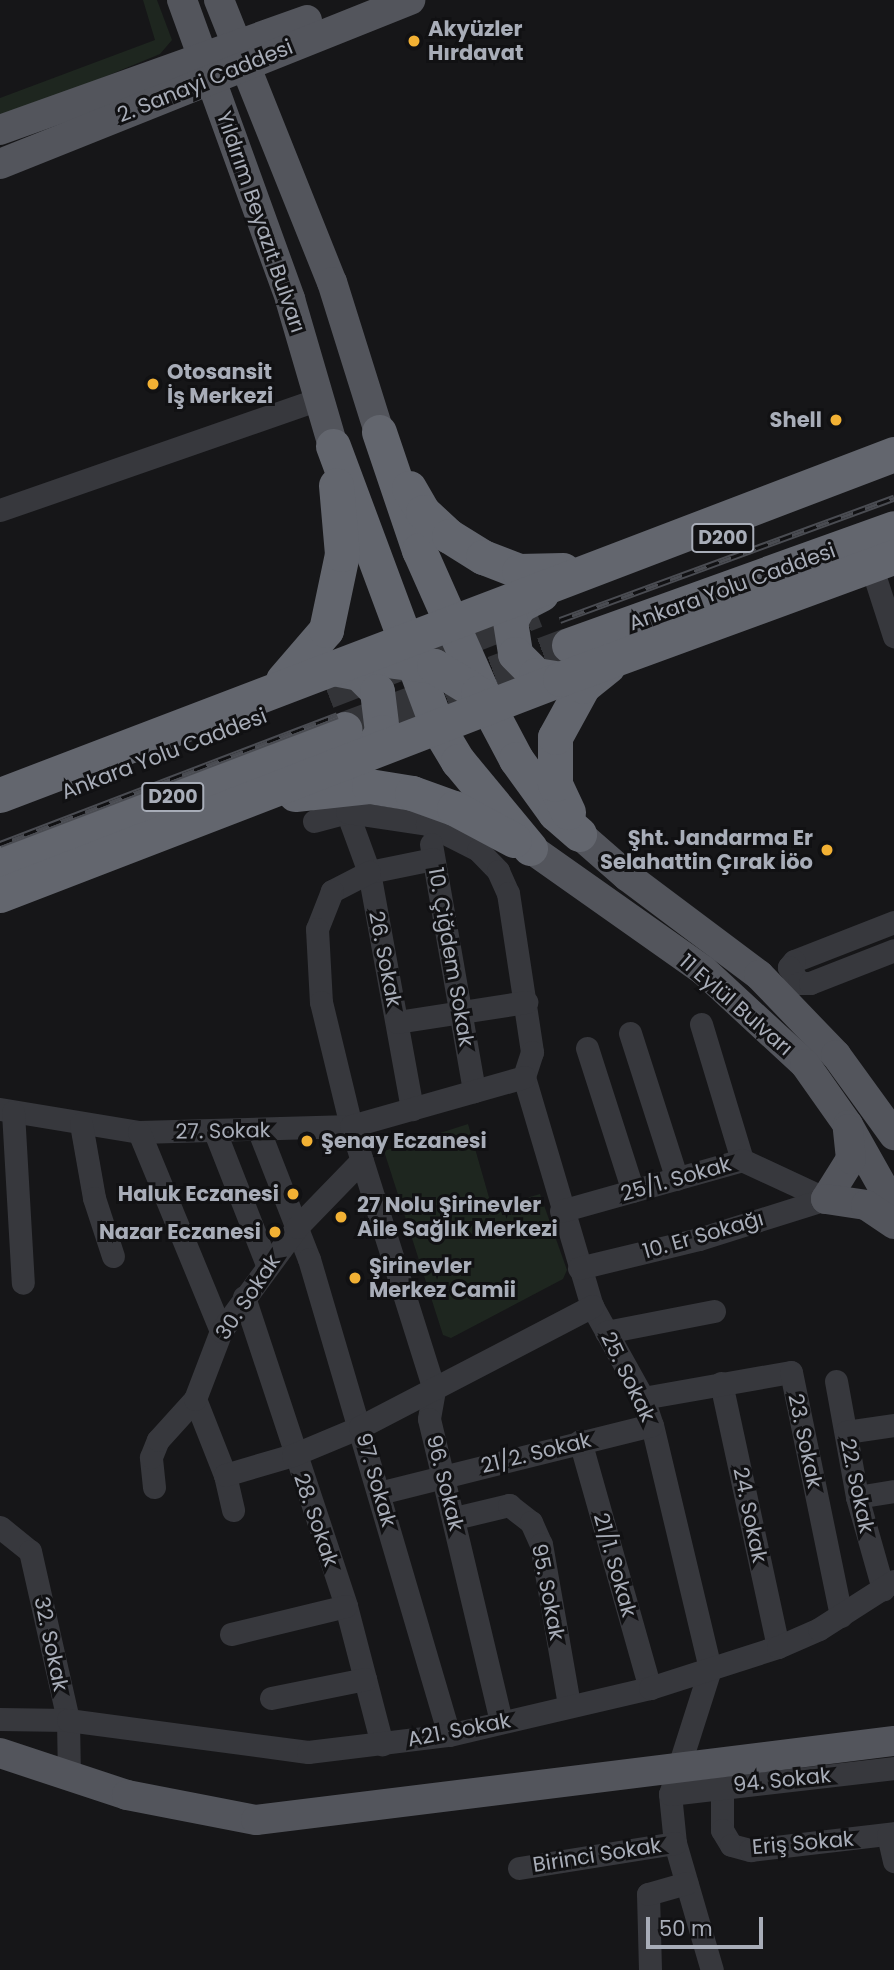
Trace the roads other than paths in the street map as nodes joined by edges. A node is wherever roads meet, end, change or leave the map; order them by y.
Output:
1 (182, 0) edge
2 (219, 0) edge
3 (360, 0) edge
4 (410, 0) edge
5 (239, 55) junction
6 (206, 69) junction
7 (0, 130) edge
8 (0, 164) edge
9 (319, 399) junction
10 (379, 432) junction
11 (333, 446) junction
12 (894, 454) edge
13 (894, 472) edge
14 (0, 510) edge
15 (894, 528) edge
16 (883, 561) edge
17 (584, 570) junction
18 (552, 604) tunnel mouth
19 (449, 623) junction
20 (894, 636) edge
21 (569, 645) tunnel mouth
22 (407, 651) junction
23 (618, 657) junction
24 (463, 667) junction
25 (328, 679) junction
26 (560, 679) junction
27 (275, 688) junction
28 (489, 708) junction
29 (445, 725) junction
30 (356, 741) junction
31 (0, 795) edge
32 (246, 800) junction
33 (347, 811) junction
34 (0, 816) edge
35 (314, 821) dead end
36 (427, 824) junction
37 (579, 834) junction
38 (530, 848) junction
39 (433, 859) junction
40 (0, 864) edge
41 (369, 872) junction
42 (0, 895) edge
43 (894, 922) edge
44 (894, 950) edge
45 (527, 1002) junction
46 (461, 1012) junction
47 (397, 1022) junction
48 (701, 1024) dead end
49 (630, 1034) dead end
50 (587, 1048) dead end
51 (524, 1077) junction
52 (474, 1091) junction
53 (412, 1109) junction
54 (7, 1111) edge
55 (81, 1124) junction
56 (848, 1125) junction
57 (351, 1126) junction
58 (259, 1131) junction
59 (139, 1132) junction
60 (215, 1132) junction
61 (894, 1135) edge
62 (362, 1160) junction
63 (742, 1160) junction
64 (677, 1178) junction
65 (634, 1191) junction
66 (826, 1199) junction
67 (894, 1207) edge
68 (561, 1212) junction
69 (894, 1224) edge
70 (297, 1227) junction
71 (113, 1256) dead end
72 (267, 1265) junction
73 (579, 1268) junction
74 (23, 1283) dead end
75 (244, 1297) junction
76 (592, 1306) junction
77 (715, 1311) dead end
78 (221, 1331) junction
79 (606, 1332) junction
80 (836, 1381) dead end
81 (721, 1383) junction
82 (434, 1390) junction
83 (643, 1398) junction
84 (195, 1399) junction
85 (652, 1425) junction
86 (894, 1425) edge
87 (360, 1427) junction
88 (846, 1432) junction
89 (580, 1441) junction
90 (293, 1455) junction
91 (225, 1475) junction
92 (442, 1476) junction
93 (154, 1487) dead end
94 (894, 1491) edge
95 (379, 1493) junction
96 (857, 1497) junction
97 (233, 1510) dead end
98 (455, 1518) junction
99 (0, 1527) edge
100 (889, 1585) edge
101 (346, 1606) junction
102 (841, 1616) junction
103 (230, 1634) dead end
104 (778, 1647) junction
105 (710, 1669) junction
106 (365, 1679) junction
107 (650, 1688) junction
108 (271, 1698) dead end
109 (569, 1705) junction
110 (0, 1719) edge
111 (68, 1720) junction
112 (501, 1722) junction
113 (894, 1725) edge
114 (0, 1735) edge
115 (449, 1735) junction
116 (894, 1741) edge
117 (382, 1744) junction
118 (0, 1754) edge
119 (69, 1767) junction
120 (894, 1768) edge
121 (675, 1772) junction
122 (722, 1787) junction
123 (891, 1834) edge
124 (675, 1843) junction
125 (894, 1861) edge
126 (519, 1868) dead end
127 (685, 1884) junction
128 (650, 1970) edge
129 (712, 1970) edge

1 - 6 main road, Yıldırım Beyazıt Bulvarı
2 - 5 main road, Yıldırım Beyazıt Bulvarı
3 - 5 main road, 2. Sanayi Caddesi
4 - 5 main road, 2. Sanayi Caddesi
5 - 6 main road, 2. Sanayi Caddesi
5 - 10 main road, Yıldırım Beyazıt Bulvarı
6 - 7 main road, 2. Sanayi Caddesi
6 - 8 main road, 2. Sanayi Caddesi
6 - 9 main road, Yıldırım Beyazıt Bulvarı
9 - 11 main road, Yıldırım Beyazıt Bulvarı
9 - 14 street
10 - 17 highway
10 - 19 highway
11 - 22 highway
11 - 27 highway
12 - 17 highway
13 - 18 highway, D200
15 - 21 highway, Ankara Yolu Caddesi / D200
16 - 20 street
16 - 23 highway
17 - 19 highway
17 - 24 highway
17 - 26 highway
19 - 22 highway
19 - 24 highway
22 - 24 highway
22 - 25 highway
22 - 29 highway
23 - 26 highway
23 - 37 highway
24 - 28 highway
24 - 29 highway
25 - 27 highway
25 - 30 highway
25 - 34 highway, Ankara Yolu Caddesi / D200
26 - 28 highway
27 - 31 highway
28 - 29 highway
28 - 37 highway
29 - 30 highway
29 - 38 highway
30 - 32 highway
30 - 40 highway, Ankara Yolu Caddesi / D200
32 - 38 highway
32 - 42 highway
33 - 35 street
33 - 36 street, 25. Sokak
33 - 41 street, 26. Sokak
36 - 39 street, 10. Çiğdem Sokak
36 - 45 street, 25. Sokak
37 - 61 main road, 11 Eylül Bulvarı
38 - 56 main road, 11 Eylül Bulvarı
39 - 41 street, 96. Sokak
39 - 46 street, 10. Çiğdem Sokak
41 - 47 street, 26. Sokak
41 - 57 street, 96. Sokak
43 - 44 street
45 - 46 street
45 - 51 street, 25. Sokak
46 - 47 street
46 - 52 street, 10. Çiğdem Sokak
47 - 53 street, 26. Sokak
48 - 63 street
49 - 64 street
50 - 65 street
51 - 52 street, 27. Sokak
51 - 68 street, 25. Sokak
52 - 53 street, 27. Sokak
53 - 57 street, 27. Sokak
54 - 55 street, 27. Sokak
54 - 74 street
55 - 59 street, 27. Sokak
55 - 71 street
56 - 66 main road
56 - 67 main road, 11 Eylül Bulvarı
57 - 58 street, 27. Sokak
57 - 62 street, 96. Sokak
58 - 60 street, 27. Sokak
58 - 70 street, 97. Sokak
59 - 60 street, 27. Sokak
59 - 78 street
60 - 72 street
62 - 70 street, 30. Sokak
62 - 82 street, 96. Sokak
63 - 64 street, 25/1. Sokak
63 - 66 street, 25/1. Sokak
64 - 65 street, 25/1. Sokak
65 - 68 street, 25/1. Sokak
66 - 69 main road
66 - 73 street, 10. Er Sokağı
68 - 73 street, 25. Sokak
70 - 72 street, 30. Sokak
70 - 87 street, 97. Sokak
72 - 75 street, 30. Sokak
73 - 76 street, 25. Sokak
75 - 78 street, 30. Sokak
75 - 90 street, 28. Sokak
76 - 79 street, 25. Sokak
76 - 82 street
77 - 79 street
78 - 84 street, 30. Sokak
79 - 83 street, 25. Sokak
80 - 88 street, 22. Sokak
81 - 83 street, 23. Sokak
81 - 102 street, 23. Sokak
81 - 104 street, 24. Sokak
82 - 87 street
82 - 92 street, 96. Sokak
83 - 85 street, 25. Sokak
84 - 91 street
84 - 93 street, 30. Sokak
85 - 89 street, 21/2. Sokak
85 - 105 street, 25. Sokak
86 - 88 street
87 - 90 street
87 - 95 street, 97. Sokak
88 - 96 street, 22. Sokak
89 - 92 street, 21/2. Sokak
89 - 107 street, 21/1. Sokak
90 - 91 street
90 - 101 street, 28. Sokak
91 - 97 street
92 - 95 street, 21/2. Sokak
92 - 98 street, 96. Sokak
94 - 96 street
95 - 115 street, 97. Sokak
96 - 100 street, 22. Sokak
98 - 109 street, 95. Sokak
98 - 112 street, 96. Sokak
99 - 111 street, 32. Sokak
100 - 102 street, A21. Sokak
101 - 103 street
101 - 106 street, 28. Sokak
102 - 104 street, A21. Sokak
104 - 105 street, A21. Sokak
105 - 107 street, A21. Sokak
105 - 121 street
106 - 108 street
106 - 117 street, 28. Sokak
107 - 109 street, A21. Sokak
109 - 112 street, A21. Sokak
110 - 111 street, A21. Sokak
111 - 117 street, A21. Sokak
111 - 119 street, 32. Sokak
112 - 115 street, A21. Sokak
113 - 121 main road
114 - 119 main road
115 - 117 street, A21. Sokak
116 - 121 main road
118 - 119 main road
119 - 121 main road
120 - 122 street, 94. Sokak
121 - 122 street, 94. Sokak
121 - 124 street
122 - 123 street, Eriş Sokak
123 - 125 street
124 - 126 street, Birinci Sokak
124 - 127 street
127 - 128 street
127 - 129 street

